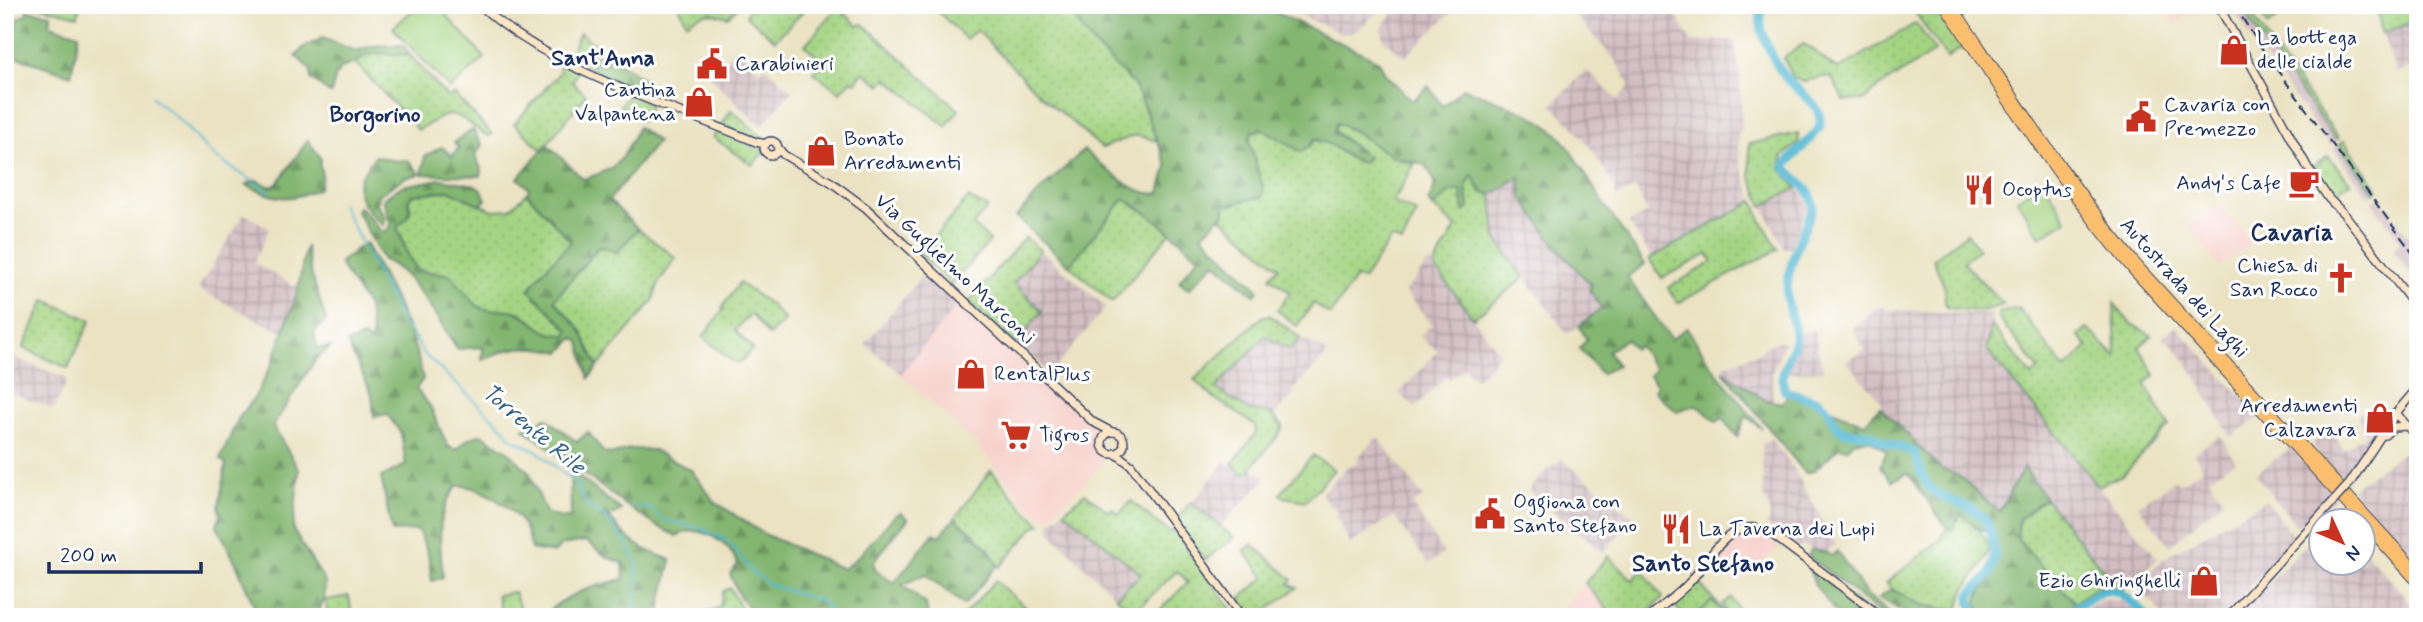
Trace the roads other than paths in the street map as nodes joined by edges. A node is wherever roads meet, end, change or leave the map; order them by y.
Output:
1 (480, 5) edge
2 (1944, 5) edge
3 (1952, 5) edge
4 (2218, 5) edge
5 (2418, 310) edge
6 (2418, 387) edge
7 (2396, 413) junction
8 (1093, 422) junction
9 (2407, 426) junction
10 (1112, 432) junction
11 (1103, 438) junction
12 (2418, 439) edge
13 (1124, 445) junction
14 (2375, 446) junction
15 (1115, 453) junction
16 (1131, 465) junction
17 (2347, 506) edge
18 (2378, 539) edge
19 (2418, 570) edge
20 (2418, 583) edge
21 (1242, 617) edge
22 (1649, 617) edge
23 (1882, 617) edge
24 (2228, 617) edge

1 - 8 street, Via Guglielmo Marconi
2 - 17 highway, Autostrada dei Laghi
3 - 19 highway, Autostrada dei Laghi
4 - 5 street
6 - 7 street
7 - 9 street
7 - 14 street
8 - 10 street, Via Guglielmo Marconi
8 - 11 street, Via Guglielmo Marconi
9 - 12 street
9 - 14 street
10 - 11 street
10 - 13 street
11 - 15 street
13 - 15 street
13 - 16 street
14 - 24 street, bridge
15 - 16 street
16 - 21 street
18 - 20 highway, Autostrada dei Laghi
22 - 23 street

